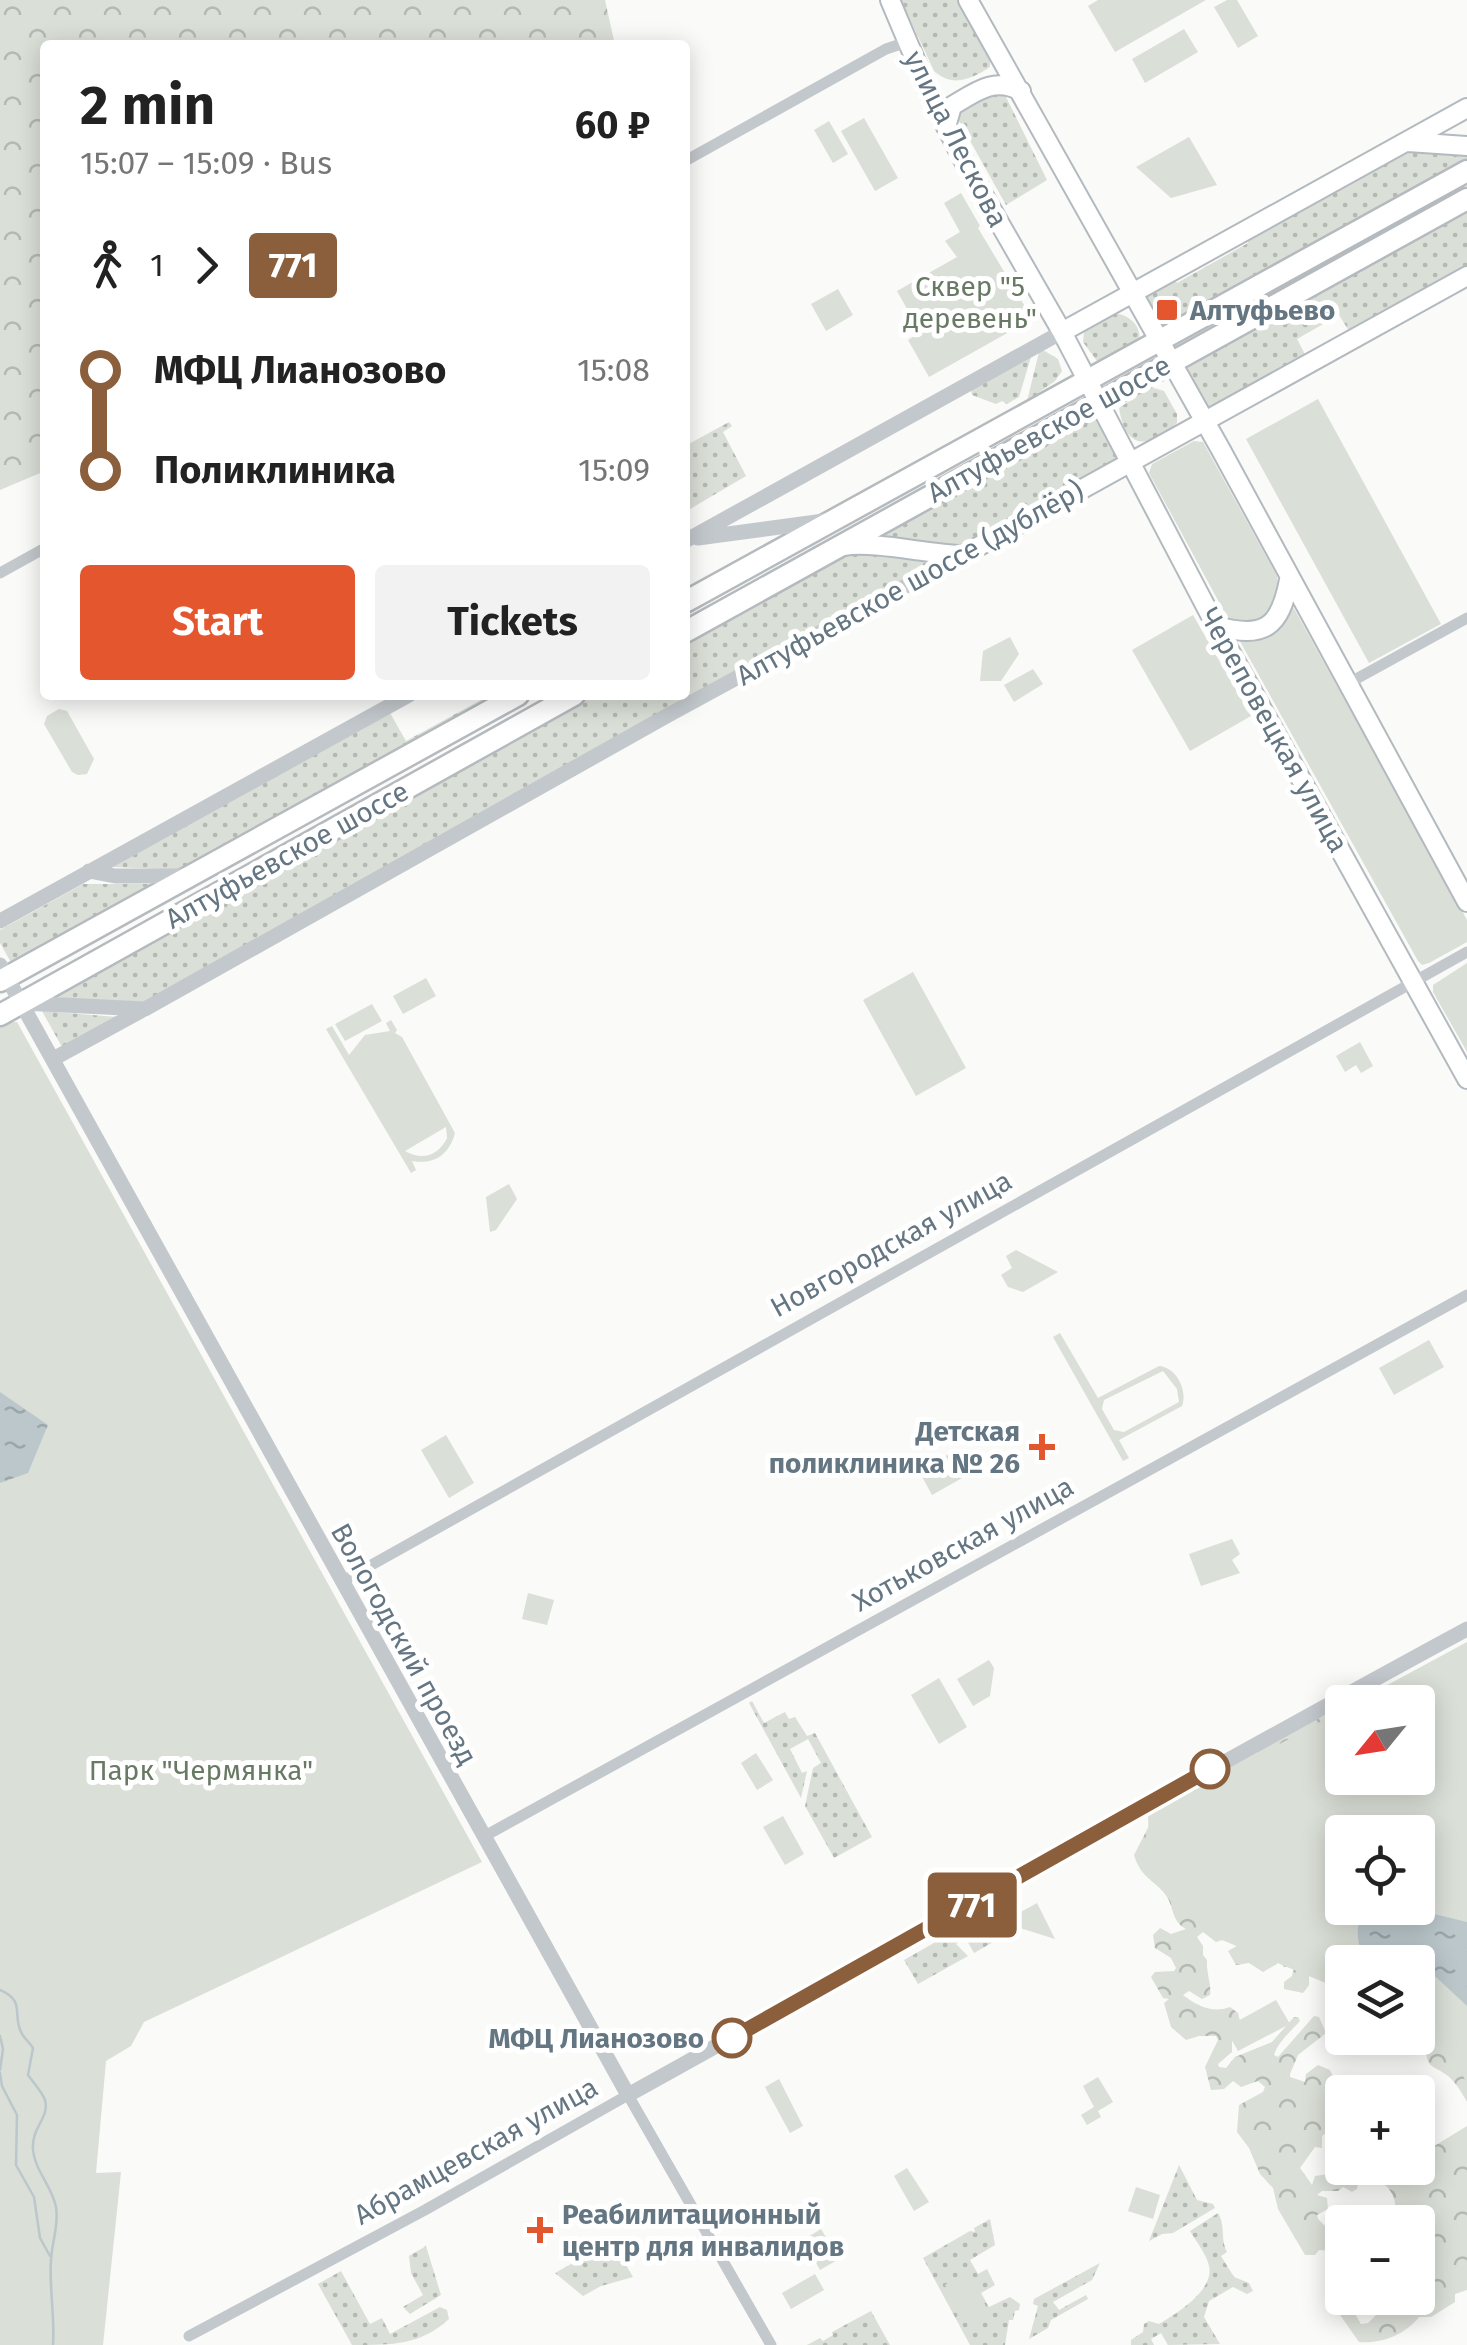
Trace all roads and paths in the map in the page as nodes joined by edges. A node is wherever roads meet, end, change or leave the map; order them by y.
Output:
1 (890, 0) edge
2 (972, 2) edge
3 (908, 42) junction
4 (998, 51) junction
5 (928, 90) junction
6 (1022, 92) junction
7 (1467, 108) edge
8 (946, 127) junction
9 (1404, 142) junction
10 (1467, 146) edge
11 (690, 158) edge
12 (1467, 171) edge
13 (1467, 199) edge
14 (1467, 276) edge
15 (1134, 292) junction
16 (1062, 332) junction
17 (1159, 340) junction
18 (1171, 362) junction
19 (1088, 379) junction
20 (1099, 400) junction
21 (1204, 421) junction
22 (1130, 463) junction
23 (833, 520) junction
24 (690, 538) edge
25 (690, 539) edge
26 (833, 548) junction
27 (40, 551) edge
28 (963, 555) junction
29 (0, 573) edge
30 (1290, 580) junction
31 (690, 599) edge
32 (1467, 618) edge
33 (1216, 626) junction
34 (690, 629) edge
35 (1347, 684) junction
36 (400, 700) edge
37 (509, 700) edge
38 (565, 700) edge
39 (89, 871) junction
40 (190, 876) junction
41 (1467, 902) edge
42 (0, 920) edge
43 (1467, 952) edge
44 (3, 974) edge
45 (1414, 982) junction
46 (22, 1003) junction
47 (145, 1009) junction
48 (0, 1015) edge
49 (53, 1060) junction
50 (1467, 1078) edge
51 (1467, 1295) edge
52 (341, 1582) junction
53 (1467, 1629) edge
54 (483, 1838) junction
55 (628, 2095) junction
56 (189, 2336) dead end
57 (771, 2345) edge

1 - 3 main road, улица Лескова
2 - 4 main road
3 - 5 main road, улица Лескова
3 - 11 street
4 - 5 main road
4 - 6 main road
5 - 8 main road, улица Лескова
6 - 8 main road
6 - 15 main road
7 - 9 main road
8 - 16 main road, улица Лескова
9 - 10 main road
9 - 15 main road
12 - 17 main road, Алтуфьевское шоссе
13 - 18 main road, Алтуфьевское шоссе
14 - 21 main road, Алтуфьевское шоссе (дублёр)
15 - 16 main road
15 - 17 main road
16 - 19 main road, улица Лескова
16 - 24 street
17 - 18 main road
17 - 19 main road, Алтуфьевское шоссе
18 - 20 main road, Алтуфьевское шоссе
18 - 21 main road
19 - 20 main road, Череповецкая улица
19 - 23 main road, Алтуфьевское шоссе
20 - 22 main road, Череповецкая улица
20 - 26 main road, Алтуфьевское шоссе
21 - 22 main road, Алтуфьевское шоссе (дублёр)
21 - 30 main road
22 - 28 main road, Алтуфьевское шоссе (дублёр)
22 - 33 main road, Череповецкая улица
23 - 25 street
23 - 31 main road, Алтуфьевское шоссе
26 - 28 main road
26 - 34 main road, Алтуфьевское шоссе
27 - 29 street
28 - 47 street, Алтуфьевское шоссе (дублёр)
30 - 33 main road
30 - 35 main road
32 - 35 street
33 - 45 main road, Череповецкая улица
35 - 41 main road
36 - 39 street
37 - 40 main road, Алтуфьевское шоссе
38 - 46 main road, Алтуфьевское шоссе
39 - 40 street
39 - 42 street
40 - 44 main road, Алтуфьевское шоссе
43 - 45 street, Новгородская улица
44 - 46 street, Вологодский проезд
45 - 50 main road, Череповецкая улица
45 - 52 street, Новгородская улица
46 - 47 street
46 - 48 main road, Алтуфьевское шоссе
46 - 49 street, Вологодский проезд
47 - 49 street, Алтуфьевское шоссе (дублёр)
49 - 52 street, Вологодский проезд
51 - 54 street, Хотьковская улица
52 - 54 street, Вологодский проезд
53 - 55 street, Абрамцевская улица
54 - 55 street, Вологодский проезд
55 - 56 street, Абрамцевская улица
55 - 57 street, Вологодский проезд

